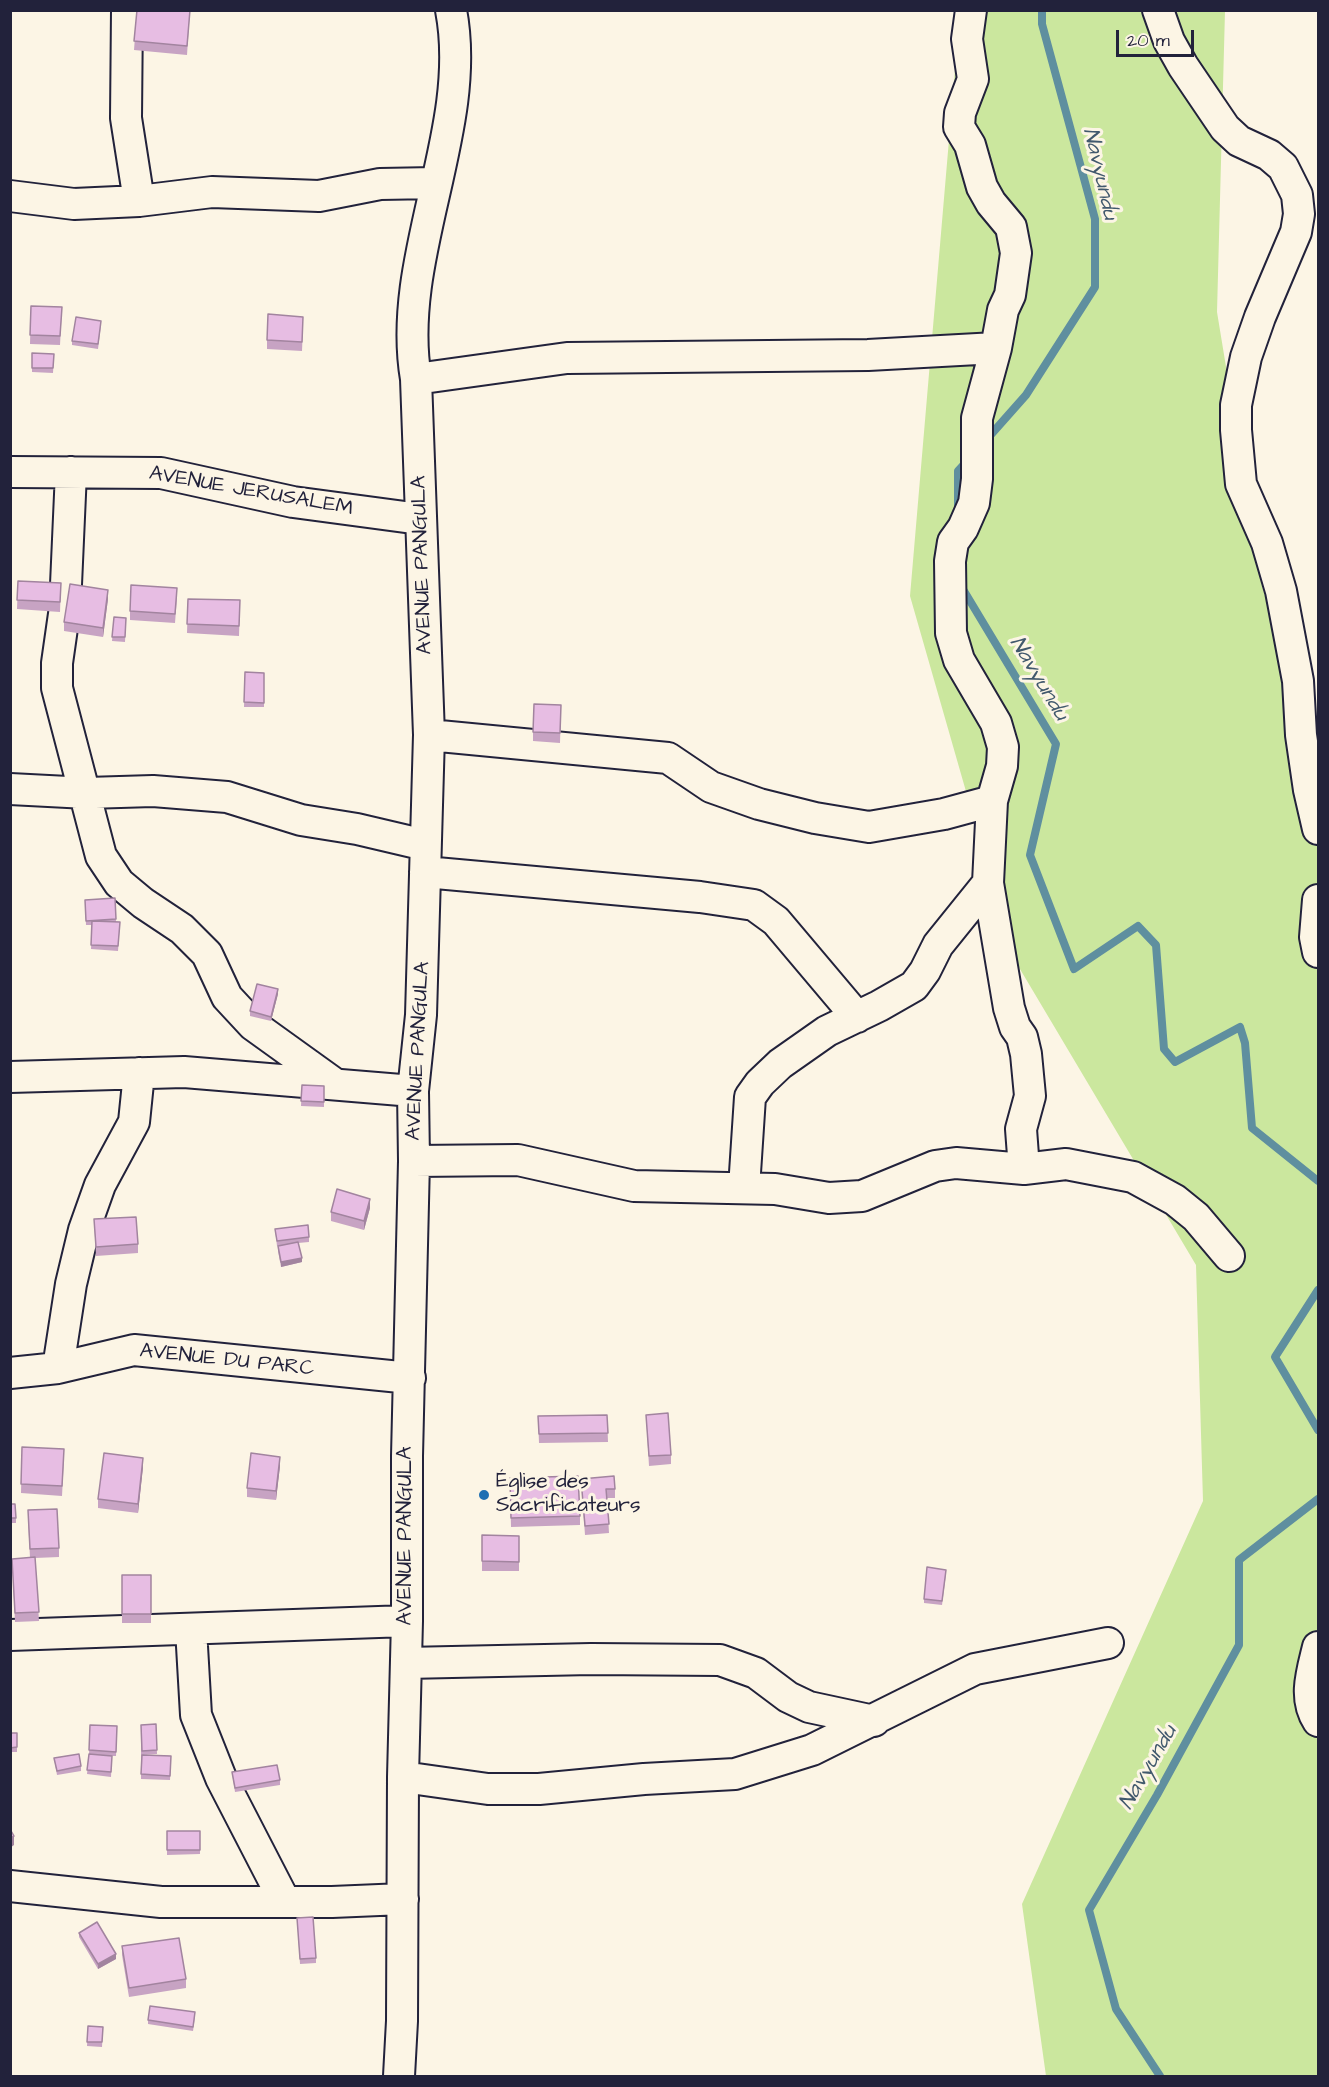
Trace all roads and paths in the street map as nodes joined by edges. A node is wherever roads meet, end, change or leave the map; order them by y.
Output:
1 (127, 10) edge
2 (972, 10) edge
3 (1158, 10) edge
4 (453, 20) edge
5 (435, 183) junction
6 (10, 196) edge
7 (139, 201) junction
8 (996, 348) junction
9 (417, 379) junction
10 (10, 472) edge
11 (71, 472) junction
12 (420, 519) junction
13 (429, 735) junction
14 (10, 789) edge
15 (87, 793) junction
16 (992, 801) junction
17 (1318, 829) edge
18 (425, 859) junction
19 (988, 883) junction
20 (1318, 900) edge
21 (1318, 952) edge
22 (857, 1017) junction
23 (140, 1073) junction
24 (10, 1077) edge
25 (335, 1084) junction
26 (413, 1091) junction
27 (414, 1161) junction
28 (1024, 1169) junction
29 (744, 1188) junction
30 (1229, 1256) dead end
31 (58, 1368) junction
32 (10, 1373) edge
33 (410, 1378) junction
34 (407, 1621) junction
35 (191, 1629) junction
36 (10, 1635) edge
37 (1108, 1643) dead end
38 (1318, 1647) edge
39 (406, 1663) junction
40 (874, 1721) junction
41 (1318, 1721) edge
42 (403, 1777) junction
43 (10, 1886) edge
44 (403, 1899) junction
45 (285, 1902) junction
46 (399, 2076) edge

1 - 7 street
2 - 8 street
3 - 17 street
4 - 5 street, AVENUE PANGULA
5 - 7 street
5 - 9 street, AVENUE PANGULA
6 - 7 street
8 - 9 street
8 - 16 street
9 - 12 street, AVENUE PANGULA
10 - 11 street, AVENUE JERUSALEM
11 - 12 street, AVENUE JERUSALEM
11 - 15 street
12 - 13 street, AVENUE PANGULA
13 - 16 street
13 - 18 street, AVENUE PANGULA
14 - 15 street
15 - 18 street
15 - 25 street
16 - 19 street
18 - 22 street
18 - 26 street, AVENUE PANGULA
19 - 22 street
19 - 28 street
20 - 21 street
22 - 29 street
23 - 24 street
23 - 25 street
23 - 31 street
25 - 26 street
26 - 27 street, AVENUE PANGULA
27 - 29 street
27 - 33 street, AVENUE PANGULA
28 - 29 street
28 - 30 street
31 - 32 street, AVENUE DU PARC
31 - 33 street, AVENUE DU PARC
33 - 34 street, AVENUE PANGULA
34 - 35 street
34 - 39 street, AVENUE PANGULA
35 - 36 street
35 - 45 street
37 - 40 street
38 - 41 street
39 - 40 street
39 - 42 street, AVENUE PANGULA
40 - 42 street
42 - 44 street, AVENUE PANGULA
43 - 45 street
44 - 45 street
44 - 46 street, AVENUE PANGULA

